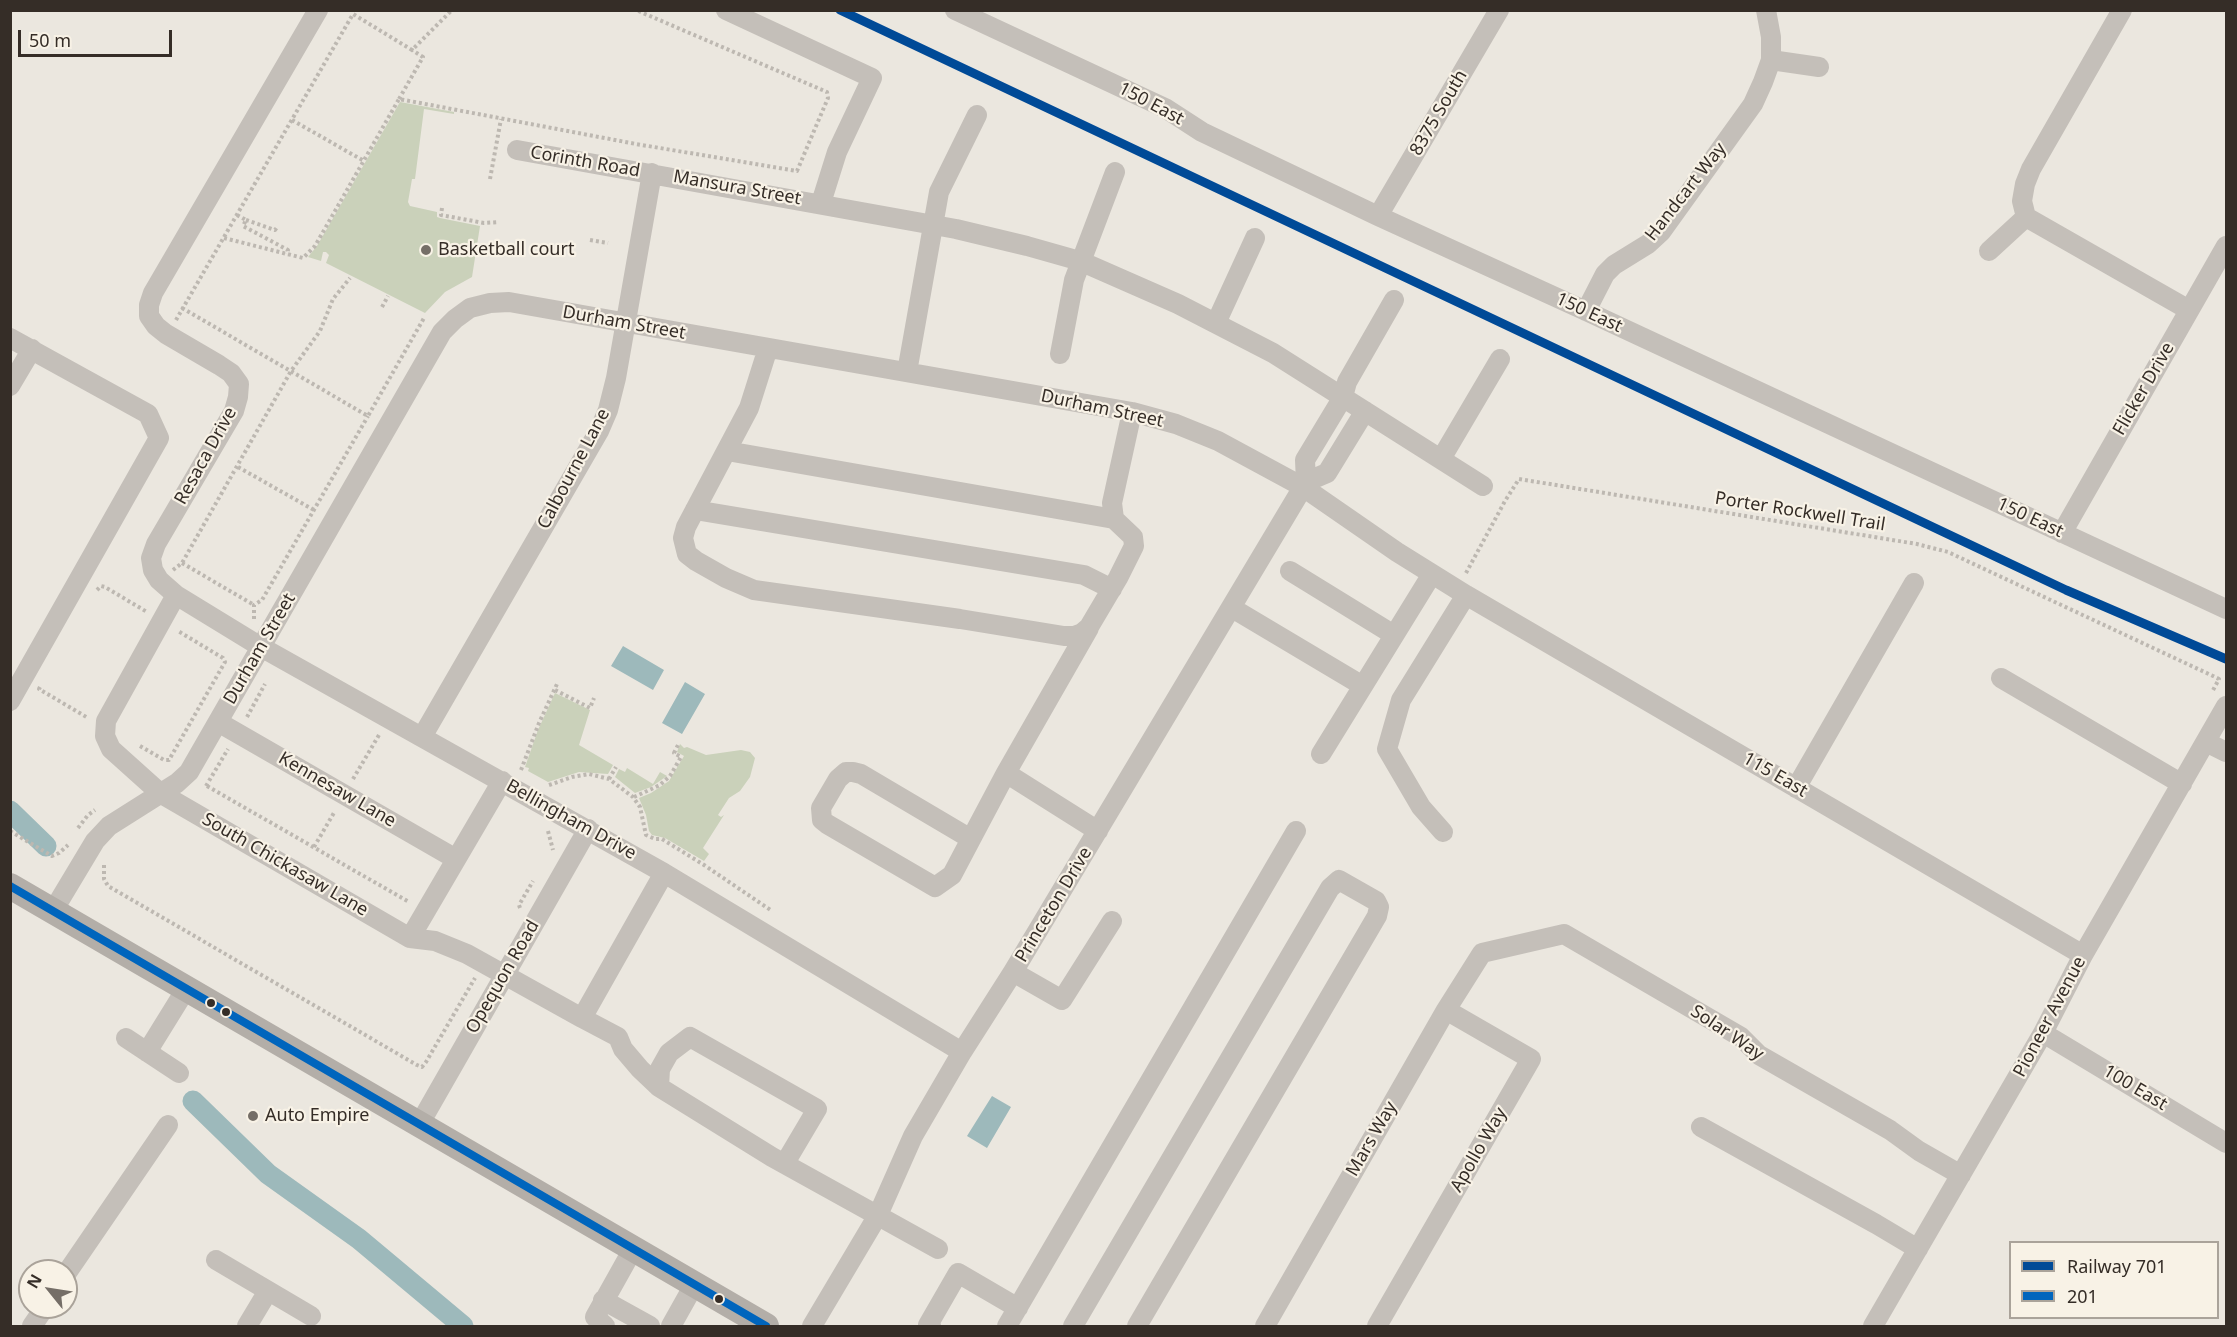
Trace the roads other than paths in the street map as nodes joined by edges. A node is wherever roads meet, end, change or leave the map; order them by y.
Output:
1 (318, 10) edge
2 (726, 10) edge
3 (1499, 10) edge
4 (1766, 10) edge
5 (2122, 10) edge
6 (962, 12) edge
7 (1771, 60) junction
8 (1818, 67) dead end
9 (977, 115) dead end
10 (517, 150) dead end
11 (1115, 172) dead end
12 (652, 173) junction
13 (821, 203) junction
14 (1378, 216) junction
15 (2026, 217) junction
16 (932, 224) junction
17 (1255, 238) dead end
18 (2226, 246) edge
19 (1989, 251) dead end
20 (1080, 261) junction
21 (1394, 300) dead end
22 (2189, 310) junction
23 (1586, 311) junction
24 (1216, 323) junction
25 (626, 324) junction
26 (10, 338) edge
27 (768, 348) junction
28 (32, 350) junction
29 (1060, 354) dead end
30 (1500, 359) dead end
31 (907, 372) junction
32 (10, 386) edge
33 (1343, 397) junction
34 (1365, 411) junction
35 (1132, 412) junction
36 (727, 451) junction
37 (1441, 459) junction
38 (1305, 485) junction
39 (1483, 486) dead end
40 (695, 510) junction
41 (1114, 519) junction
42 (2062, 533) junction
43 (1290, 571) dead end
44 (1432, 574) junction
45 (1914, 583) dead end
46 (1112, 589) junction
47 (1461, 592) junction
48 (176, 595) junction
49 (1232, 608) junction
50 (2226, 609) edge
51 (1089, 627) junction
52 (1394, 635) junction
53 (261, 647) junction
54 (2001, 678) dead end
55 (1363, 686) junction
56 (10, 701) edge
57 (2226, 706) edge
58 (218, 722) junction
59 (422, 737) junction
60 (2206, 742) junction
61 (2226, 752) edge
62 (1321, 754) dead end
63 (1006, 773) junction
64 (502, 781) junction
65 (2182, 784) junction
66 (1796, 788) junction
67 (160, 793) junction
68 (588, 829) junction
69 (1098, 831) junction
70 (1296, 831) dead end
71 (1443, 832) dead end
72 (971, 839) junction
73 (456, 858) junction
74 (664, 873) junction
75 (10, 886) edge
76 (53, 911) junction
77 (1112, 921) dead end
78 (410, 938) junction
79 (1482, 953) joint
80 (2083, 955) junction
81 (1013, 972) junction
82 (505, 974) junction
83 (186, 988) junction
84 (1446, 1010) junction
85 (582, 1018) junction
86 (2043, 1033) junction
87 (126, 1038) dead end
88 (147, 1052) junction
89 (962, 1052) junction
90 (179, 1073) dead end
91 (659, 1087) junction
92 (168, 1125) dead end
93 (419, 1125) junction
94 (1701, 1127) dead end
95 (2226, 1143) edge
96 (785, 1163) junction
97 (1961, 1175) junction
98 (878, 1215) junction
99 (633, 1249) junction
100 (938, 1249) dead end
101 (1917, 1249) junction
102 (76, 1259) edge
103 (216, 1260) dead end
104 (694, 1285) junction
105 (268, 1291) junction
106 (603, 1300) junction
107 (1018, 1308) junction
108 (311, 1316) dead end
109 (756, 1324) edge
110 (247, 1326) edge
111 (605, 1326) edge
112 (650, 1326) edge
113 (671, 1326) edge
114 (812, 1326) edge
115 (931, 1326) edge
116 (1007, 1326) edge
117 (1073, 1326) edge
118 (1137, 1326) edge
119 (1265, 1326) edge
120 (1377, 1326) edge
121 (1873, 1326) edge

1 - 48 street, Resaca Drive
2 - 13 street
3 - 14 street, 8375 South
4 - 7 street, Handcart Way
5 - 15 street
6 - 14 street, 150 East
7 - 8 street
7 - 23 street, Handcart Way
9 - 16 street
10 - 12 street, Corinth Road
11 - 20 street
12 - 13 street, Mansura Street
12 - 25 street, Calbourne Lane
13 - 16 street, Mansura Street
14 - 23 street, 150 East
15 - 19 street
15 - 22 street
16 - 20 street, Mansura Street
16 - 31 street
17 - 24 street
18 - 22 street, Flicker Drive
20 - 24 street, Mansura Street
20 - 29 street
21 - 33 street
22 - 42 street, Flicker Drive
23 - 42 street, 150 East
24 - 33 street, Mansura Street
25 - 27 street, Durham Street
25 - 53 street, Durham Street
25 - 59 street, Calbourne Lane
26 - 28 street
27 - 31 street, Durham Street
27 - 36 street
28 - 32 street
28 - 56 street
30 - 37 street
31 - 35 street, Durham Street
33 - 34 street, Mansura Street
33 - 38 street
34 - 37 street, Mansura Street
34 - 38 street
35 - 38 street, Durham Street
35 - 41 street
36 - 40 street
36 - 41 street
37 - 39 street, Mansura Street
38 - 44 street, Durham Street
38 - 49 street, Princeton Drive
40 - 46 street
40 - 51 street
41 - 46 street
42 - 50 street, 150 East
43 - 52 street
44 - 47 street, Durham Street
44 - 52 street
45 - 66 street
46 - 51 street
47 - 66 street, 115 East
47 - 71 street
48 - 53 street, Bellingham Drive
48 - 67 street
49 - 55 street
49 - 69 street, Princeton Drive
51 - 63 street
52 - 55 street
53 - 58 street, Durham Street
53 - 59 street, Bellingham Drive
54 - 65 street
55 - 62 street
57 - 60 street, Pioneer Avenue
58 - 67 street, Durham Street
58 - 73 street, Kennesaw Lane
59 - 64 street, Bellingham Drive
60 - 61 street
60 - 65 street, Pioneer Avenue
63 - 69 street
63 - 72 street
64 - 68 street, Bellingham Drive
64 - 73 street
65 - 80 street, Pioneer Avenue
66 - 80 street, 115 East
67 - 76 street, Durham Street
67 - 78 street, South Chickasaw Lane
68 - 74 street, Bellingham Drive
68 - 82 street, Opequon Road
69 - 81 street, Princeton Drive
70 - 107 street
72 - 72 street
73 - 78 street
74 - 85 street
74 - 89 street, Bellingham Drive
75 - 76 main road
76 - 83 main road
77 - 81 street
78 - 82 street
79 - 84 street, Mars Way
79 - 97 street, Solar Way
80 - 86 street, Pioneer Avenue
81 - 89 street, Princeton Drive
82 - 85 street
82 - 93 street, Opequon Road
83 - 88 street
83 - 93 main road
84 - 119 street, Mars Way
84 - 120 street, Apollo Way
85 - 91 street
86 - 95 street, 100 East
86 - 97 street, Pioneer Avenue
87 - 88 street
88 - 90 street
89 - 98 street, Princeton Drive
91 - 96 street
91 - 96 street
92 - 102 street
93 - 99 main road
94 - 101 street
96 - 98 street
97 - 101 street, Pioneer Avenue
98 - 100 street
98 - 114 street, Princeton Drive
99 - 104 main road
99 - 106 street
101 - 121 street, Pioneer Avenue
103 - 105 street
104 - 109 main road
104 - 113 street
105 - 108 street
105 - 110 street
106 - 111 street
106 - 112 street
107 - 115 street
107 - 116 street
117 - 118 street

